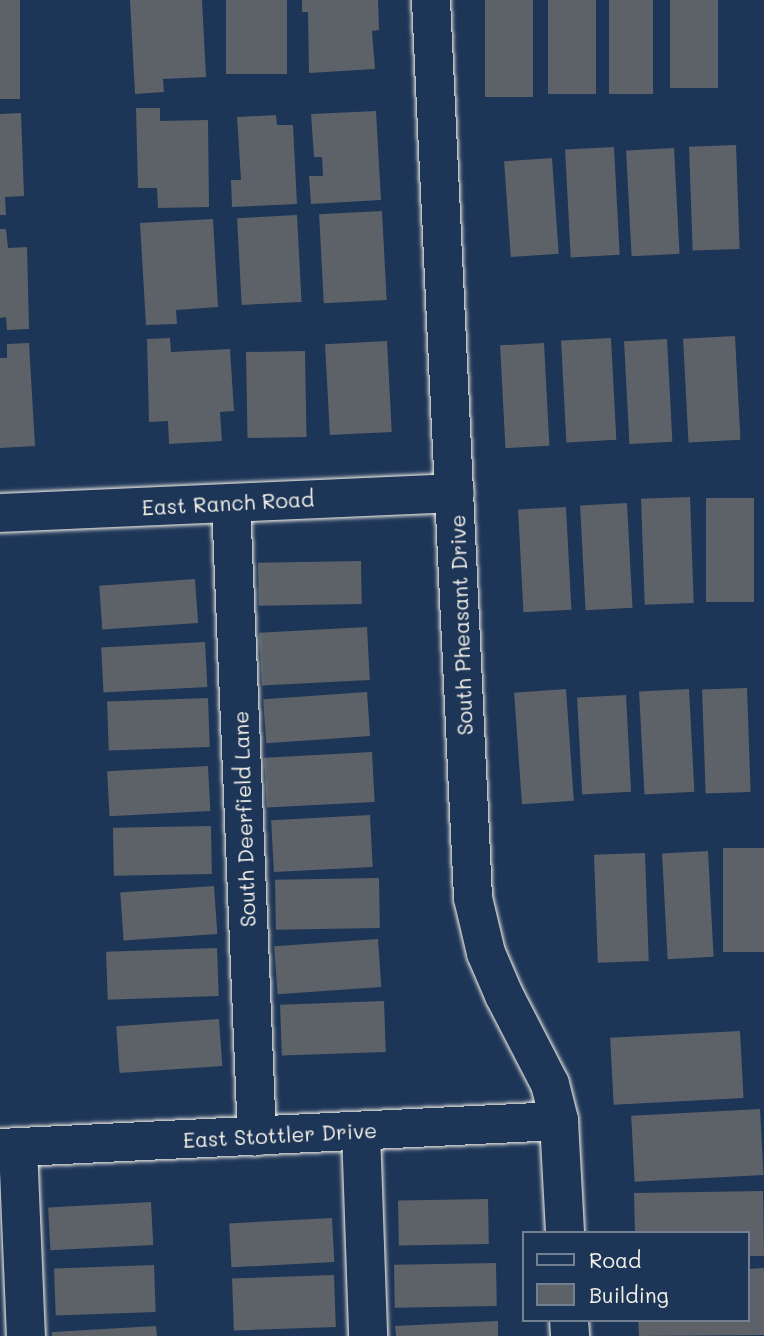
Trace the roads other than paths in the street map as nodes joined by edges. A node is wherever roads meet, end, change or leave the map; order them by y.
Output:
1 (432, 0) edge
2 (455, 493) junction
3 (231, 503) junction
4 (0, 513) edge
5 (559, 1121) junction
6 (361, 1131) junction
7 (257, 1136) junction
8 (9, 1147) edge
9 (565, 1231) edge
10 (26, 1336) edge
11 (368, 1336) edge

1 - 2 street, South Pheasant Drive
2 - 3 street, East Ranch Road
2 - 5 street, South Pheasant Drive
3 - 4 street, East Ranch Road
3 - 7 street, South Deerfield Lane
5 - 6 street, East Stottler Drive
5 - 9 street, South Pheasant Drive
6 - 7 street, East Stottler Drive
6 - 11 street
7 - 8 street, East Stottler Drive
8 - 10 street

